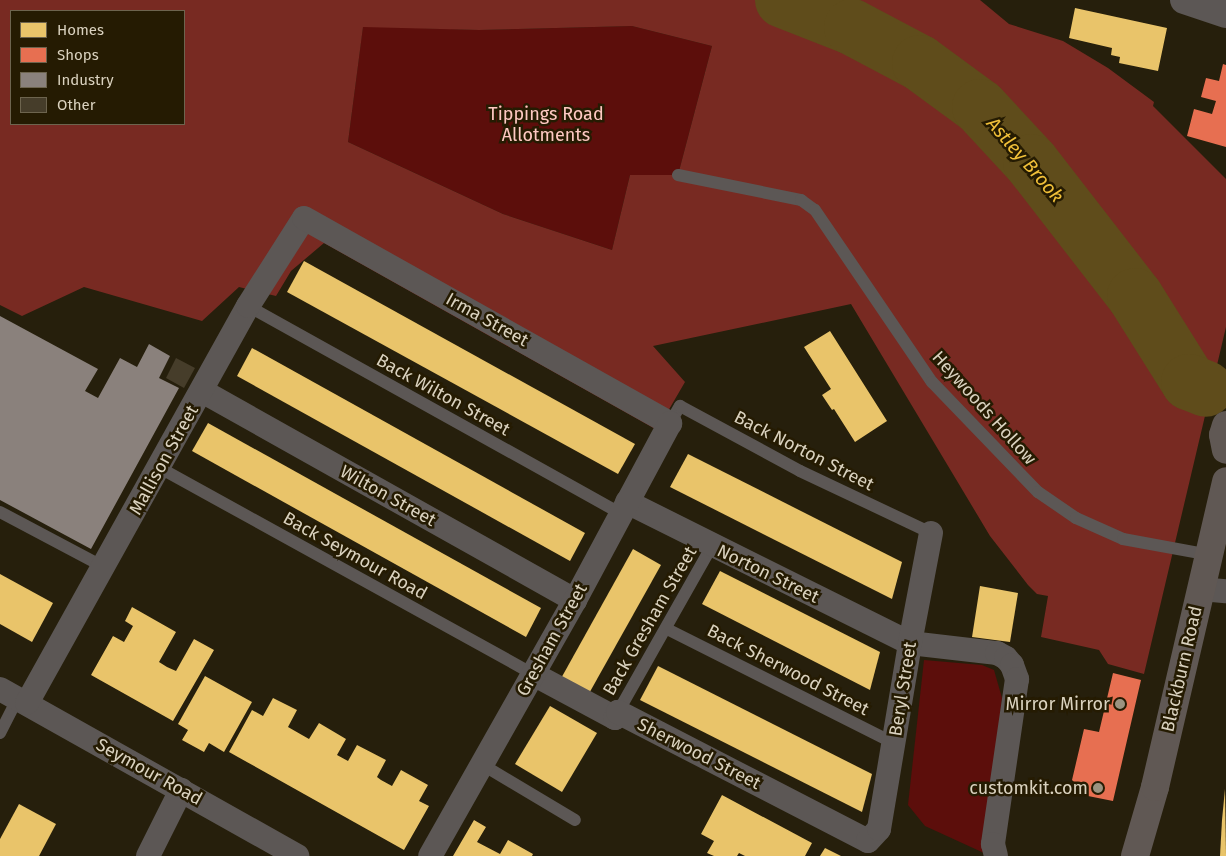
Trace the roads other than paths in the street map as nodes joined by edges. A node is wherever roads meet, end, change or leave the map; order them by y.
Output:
1 (1184, 0) edge
2 (1226, 14) edge
3 (678, 175) dead end
4 (304, 218) joint
5 (248, 306) junction
6 (202, 391) junction
7 (670, 423) junction
8 (1226, 425) edge
9 (1226, 450) edge
10 (160, 468) junction
11 (1226, 481) edge
12 (624, 508) junction
13 (0, 512) edge
14 (931, 533) joint
15 (712, 546) junction
16 (1210, 555) junction
17 (104, 568) junction
18 (1213, 590) edge
19 (574, 600) junction
20 (667, 629) junction
21 (910, 643) junction
22 (533, 674) junction
23 (15, 697) edge
24 (618, 712) junction
25 (0, 733) edge
26 (894, 743) junction
27 (482, 765) junction
28 (181, 790) junction
29 (575, 820) dead end
30 (868, 841) joint
31 (148, 856) edge
32 (297, 856) edge
33 (430, 856) edge
34 (996, 856) edge
35 (1135, 856) edge

1 - 2 street
3 - 16 lane, Heywoods Hollow
4 - 5 street, Mallison Street
4 - 7 street, Irma Street
5 - 6 street, Mallison Street
5 - 12 lane, Back Wilton Street
6 - 10 street, Mallison Street
6 - 19 street, Wilton Street
7 - 12 street, Gresham Street
7 - 14 lane, Back Norton Street
8 - 9 highway
10 - 17 street, Mallison Street
10 - 22 lane, Back Seymour Road
11 - 16 highway, Blackburn Road
12 - 15 street, Norton Street
12 - 19 street, Gresham Street
13 - 17 lane
14 - 21 street, Beryl Street
15 - 20 lane, Back Gresham Street
15 - 21 street, Norton Street
16 - 18 highway, Blackburn Road
17 - 23 street, Mallison Street
18 - 35 highway, Blackburn Road
19 - 22 street, Gresham Street
20 - 24 lane, Back Gresham Street
20 - 26 lane, Back Sherwood Street
21 - 26 street, Beryl Street
21 - 34 street, Norton Street
22 - 24 street, Sherwood Street
22 - 27 street, Gresham Street
23 - 25 lane
23 - 28 street, Seymour Road
24 - 30 street, Sherwood Street
26 - 30 street, Beryl Street
27 - 29 lane
27 - 33 street, Gresham Street
28 - 31 street
28 - 32 street, Seymour Road

